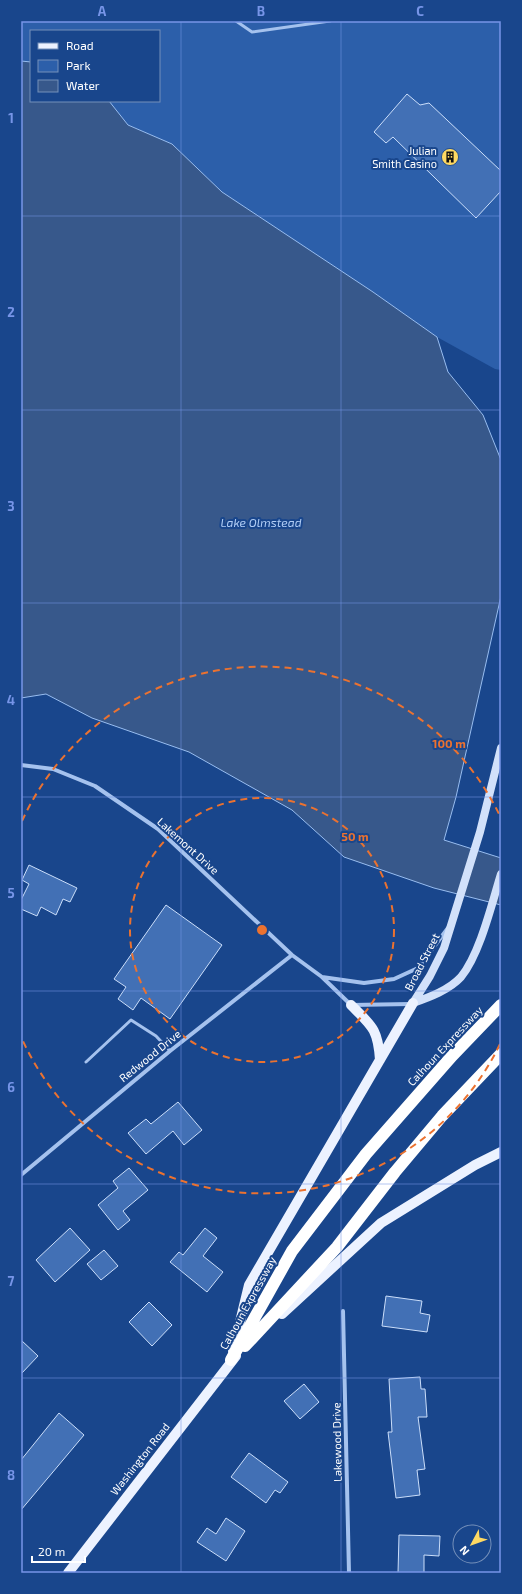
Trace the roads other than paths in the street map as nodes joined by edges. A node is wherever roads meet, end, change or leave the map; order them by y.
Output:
1 (236, 21) edge
2 (330, 21) edge
3 (501, 748) edge
4 (21, 765) edge
5 (501, 874) edge
6 (453, 921) junction
7 (292, 955) junction
8 (322, 977) junction
9 (413, 1004) junction
10 (351, 1005) junction
11 (501, 1005) edge
12 (170, 1051) junction
13 (501, 1054) edge
14 (380, 1061) junction
15 (86, 1062) dead end
16 (501, 1152) edge
17 (21, 1175) edge
18 (343, 1311) dead end
19 (232, 1360) junction
20 (68, 1573) edge
21 (349, 1573) edge

1 - 2 lane
3 - 6 main road, Broad Street
4 - 7 street, Lakemont Drive
5 - 9 main road, Broad Street
6 - 8 street, Lakemont Drive
6 - 9 main road, Broad Street
7 - 8 street, Lakemont Drive
7 - 12 street, Redwood Drive
8 - 10 street, Lakemont Drive
9 - 10 street
9 - 14 main road
10 - 14 main road
11 - 19 highway, Calhoun Expressway
12 - 15 lane
12 - 17 street, Redwood Drive
13 - 19 highway, Calhoun Expressway
14 - 19 main road
16 - 19 main road, Washington Road
18 - 21 street, Lakewood Drive
19 - 20 main road, Washington Road

